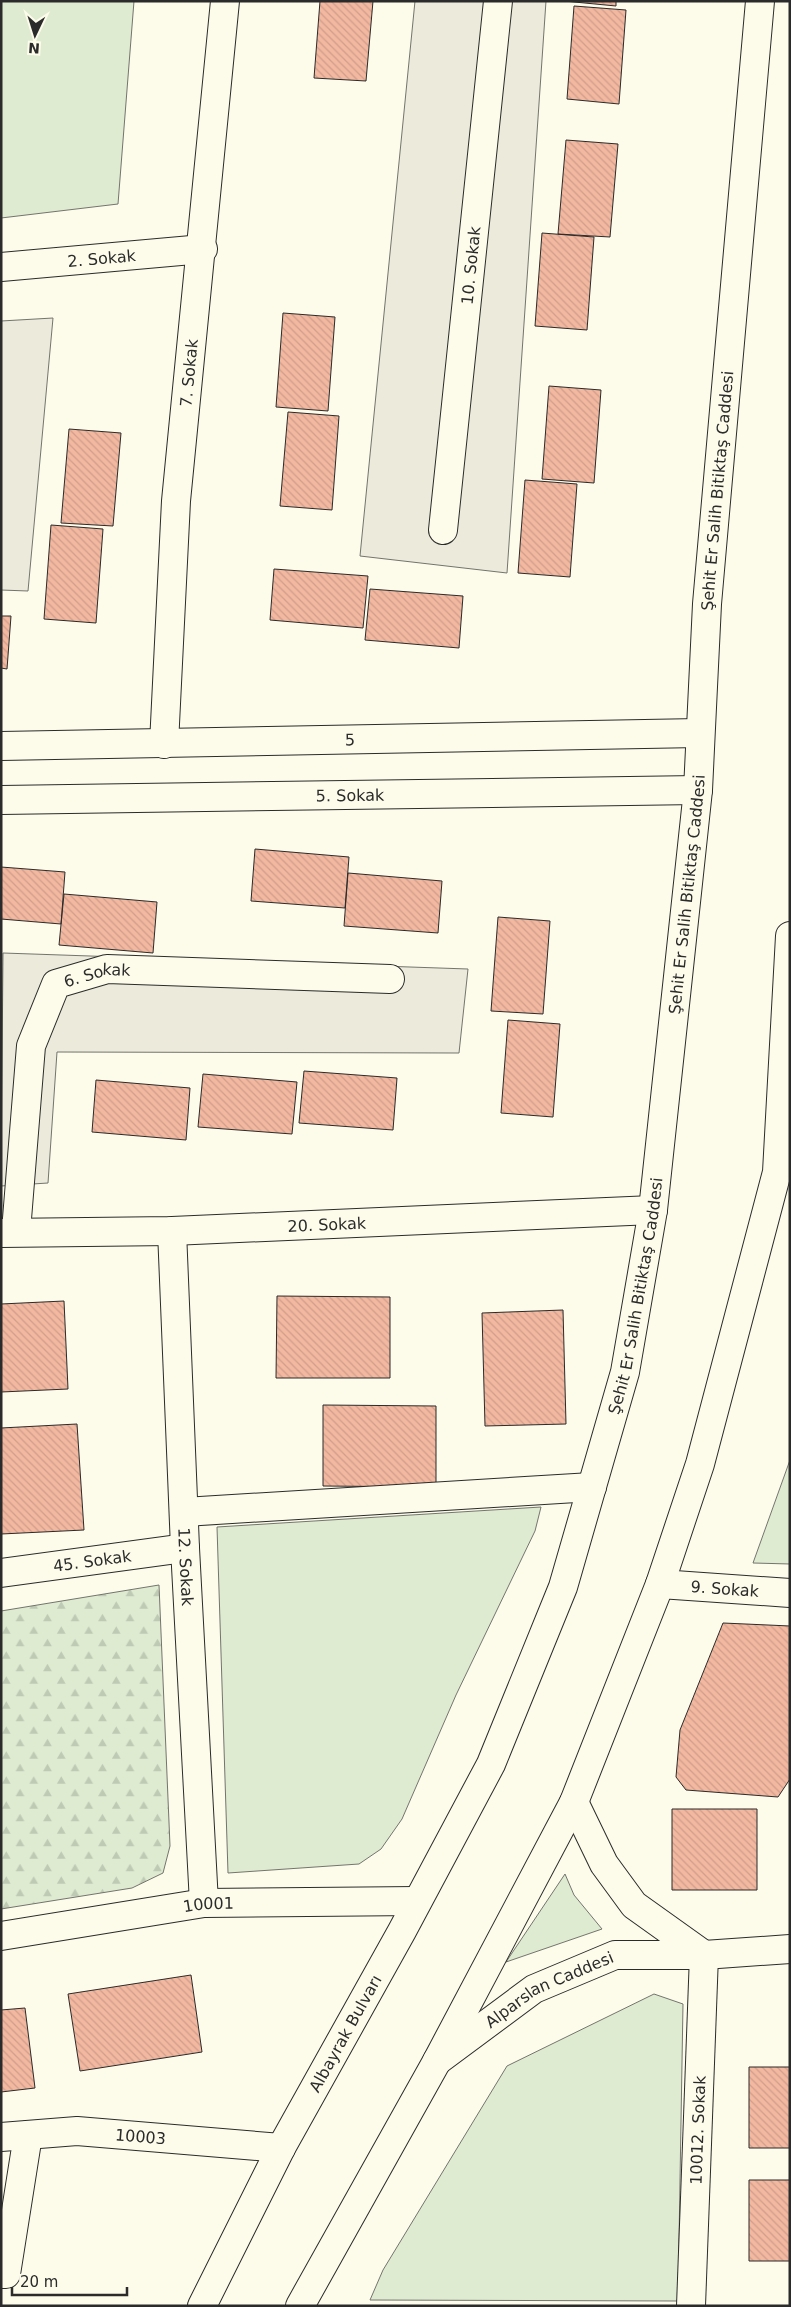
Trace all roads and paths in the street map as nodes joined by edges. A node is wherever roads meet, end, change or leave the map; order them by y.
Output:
1 (225, 1) edge
2 (498, 1) edge
3 (760, 1) edge
4 (203, 249) junction
5 (1, 267) edge
6 (443, 530) dead end
7 (699, 733) junction
8 (164, 744) junction
9 (1, 746) edge
10 (698, 790) junction
11 (1, 800) edge
12 (790, 936) edge
13 (390, 979) dead end
14 (784, 1172) edge
15 (653, 1210) junction
16 (172, 1231) junction
17 (8, 1232) edge
18 (592, 1487) junction
19 (184, 1512) junction
20 (185, 1548) junction
21 (1, 1573) edge
22 (660, 1584) junction
23 (790, 1593) edge
24 (491, 1764) joint
25 (574, 1802) junction
26 (417, 1901) junction
27 (204, 1903) junction
28 (1, 1936) edge
29 (790, 1949) edge
30 (704, 1955) junction
31 (437, 2061) junction
32 (14, 2136) edge
33 (280, 2148) junction
34 (1, 2274) edge
35 (202, 2306) edge
36 (300, 2306) edge
37 (691, 2306) edge

1 - 4 street, 7. Sokak
2 - 6 street, 10. Sokak
3 - 7 street, Şehit Er Salih Bitiktaş Caddesi
4 - 5 street, 2. Sokak
4 - 8 street, 7. Sokak
7 - 8 street, 5
7 - 10 street, Şehit Er Salih Bitiktaş Caddesi
8 - 9 street, 5
10 - 11 street, 5. Sokak
10 - 15 street, Şehit Er Salih Bitiktaş Caddesi
12 - 14 street
13 - 17 street, 6. Sokak
14 - 22 street
15 - 16 street, 20. Sokak
15 - 18 street, Şehit Er Salih Bitiktaş Caddesi
16 - 17 street, 20. Sokak
16 - 19 street, 12. Sokak
18 - 19 street
18 - 24 street, Şehit Er Salih Bitiktaş Caddesi
19 - 20 street, 12. Sokak
20 - 21 street, 45. Sokak
20 - 27 street, 12. Sokak
22 - 23 street, 9. Sokak
22 - 25 street
24 - 26 street, Albayrak Bulvarı
25 - 30 street
25 - 31 street
26 - 27 street, 10001
26 - 33 street, Albayrak Bulvarı
27 - 28 street, 10001
29 - 30 street, Alparslan Caddesi
30 - 31 street, Alparslan Caddesi
30 - 37 street, 10012. Sokak
31 - 36 street
32 - 33 street, 10003
32 - 34 street
33 - 35 street, Albayrak Bulvarı

